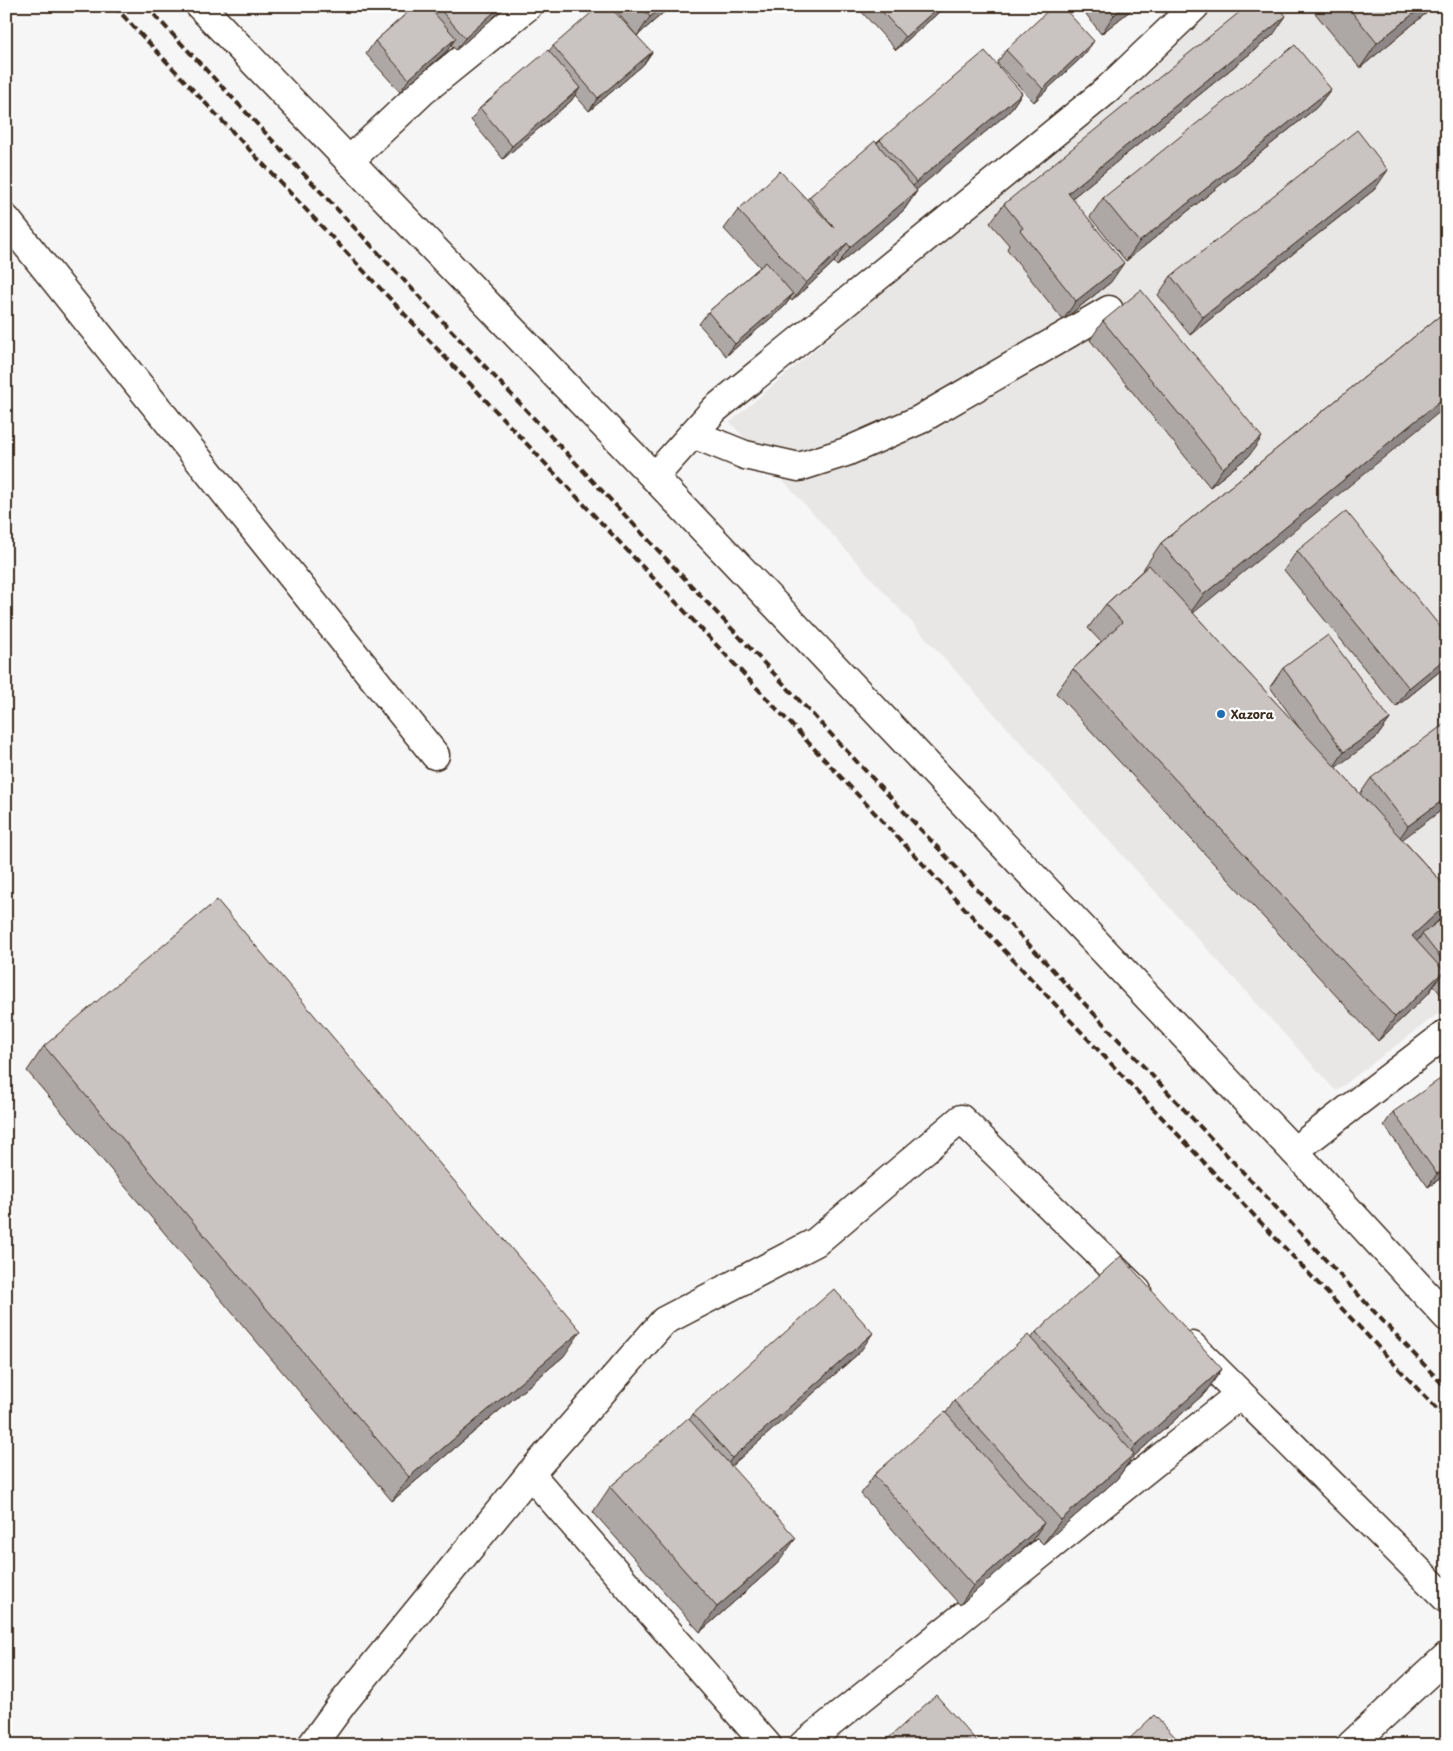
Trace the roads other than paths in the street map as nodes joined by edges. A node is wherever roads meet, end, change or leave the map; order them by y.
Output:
1 (200, 6) edge
2 (528, 6) edge
3 (1195, 6) edge
4 (349, 161) junction
5 (6, 218) edge
6 (1109, 310) dead end
7 (693, 434) junction
8 (654, 478) junction
9 (435, 755) dead end
10 (1447, 1033) edge
11 (1294, 1151) junction
12 (1157, 1311) edge
13 (1447, 1317) edge
14 (1178, 1332) edge
15 (1240, 1394) junction
16 (530, 1474) junction
17 (1447, 1599) edge
18 (1447, 1656) edge
19 (312, 1745) edge
20 (768, 1745) edge
21 (803, 1745) edge
22 (1351, 1745) edge

1 - 4 street
2 - 4 street
3 - 7 street
4 - 8 street
5 - 9 street
6 - 7 street
7 - 8 street
8 - 11 street
10 - 11 street
11 - 13 street
12 - 16 street
14 - 15 street
15 - 17 street
15 - 21 street
16 - 19 street
16 - 20 street
18 - 22 street

